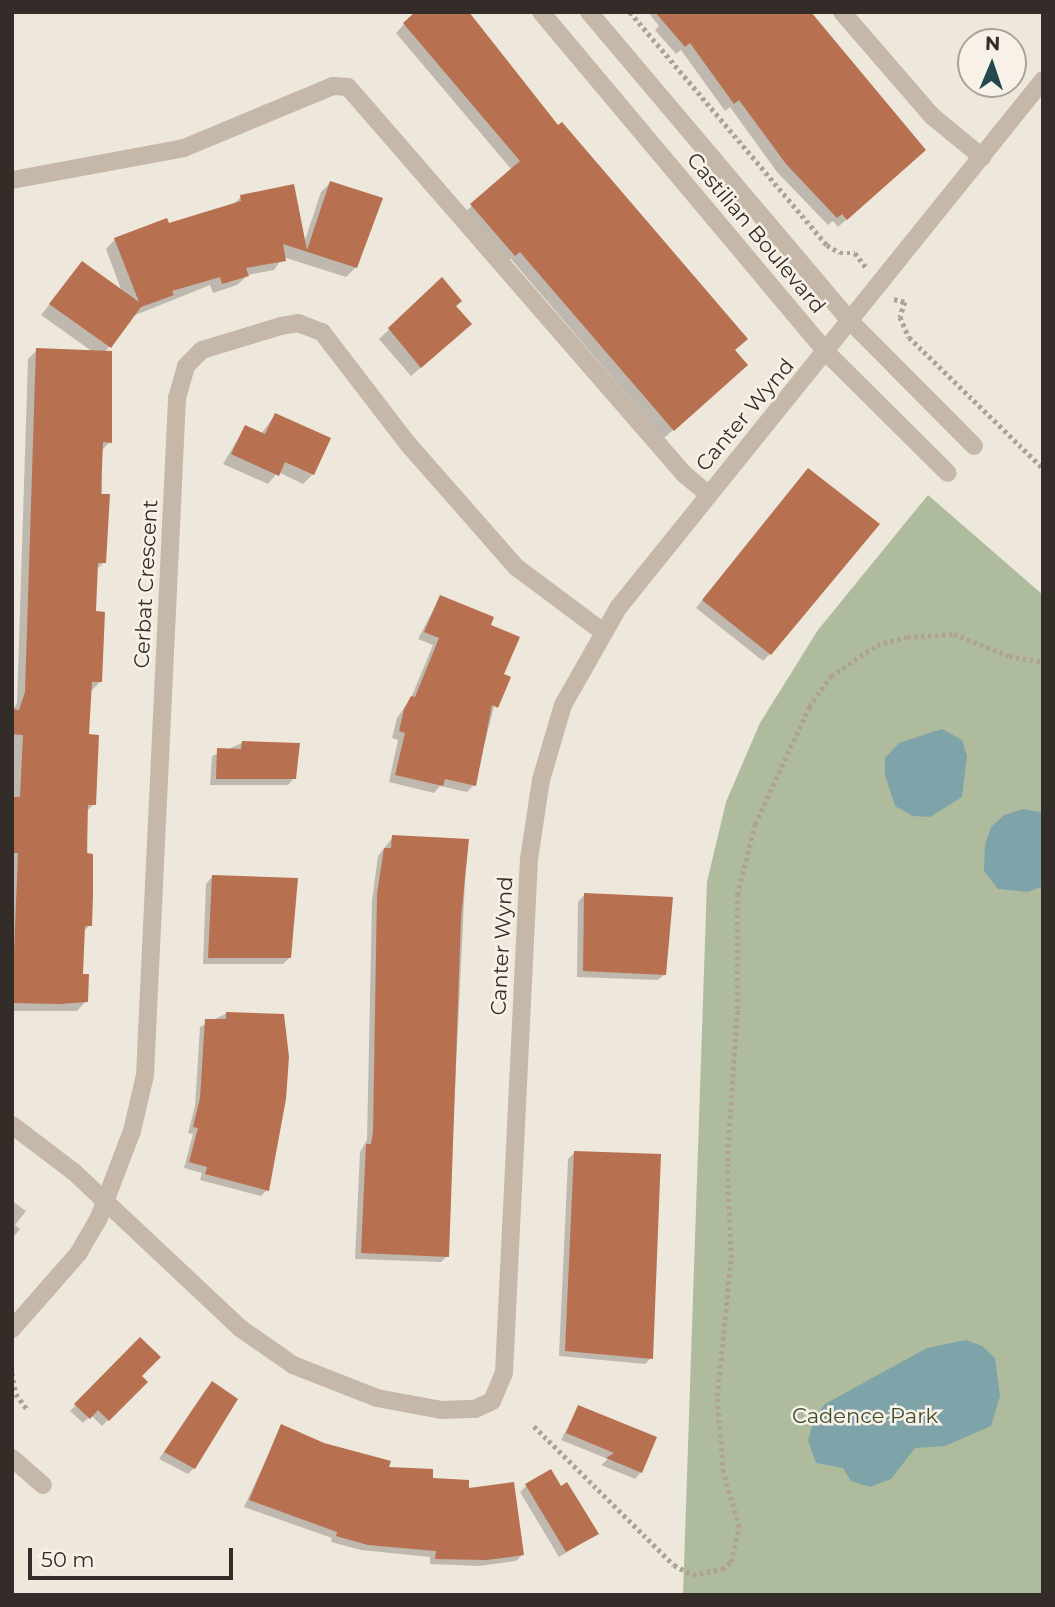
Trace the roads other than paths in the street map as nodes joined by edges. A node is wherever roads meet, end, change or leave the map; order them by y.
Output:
1 (541, 12) edge
2 (589, 12) edge
3 (842, 12) edge
4 (1043, 80) edge
5 (982, 157) junction
6 (12, 180) edge
7 (850, 321) junction
8 (827, 353) junction
9 (974, 446) dead end
10 (948, 473) dead end
11 (708, 494) junction
12 (602, 631) junction
13 (12, 1125) edge
14 (106, 1203) junction
15 (12, 1329) edge
16 (12, 1458) edge
17 (43, 1485) dead end

1 - 8 street, Castilian Boulevard
2 - 7 street, Castilian Boulevard
3 - 5 street
4 - 5 street, Canter Wynd
5 - 7 street, Canter Wynd
6 - 11 street
7 - 8 street, Canter Wynd
7 - 9 street, Castilian Boulevard
8 - 10 street, Castilian Boulevard
8 - 11 street, Canter Wynd
11 - 12 street, Canter Wynd
12 - 14 street, Canter Wynd
12 - 14 street, Cerbat Crescent
13 - 14 street, Canter Wynd
14 - 15 street, Cerbat Crescent
16 - 17 street

